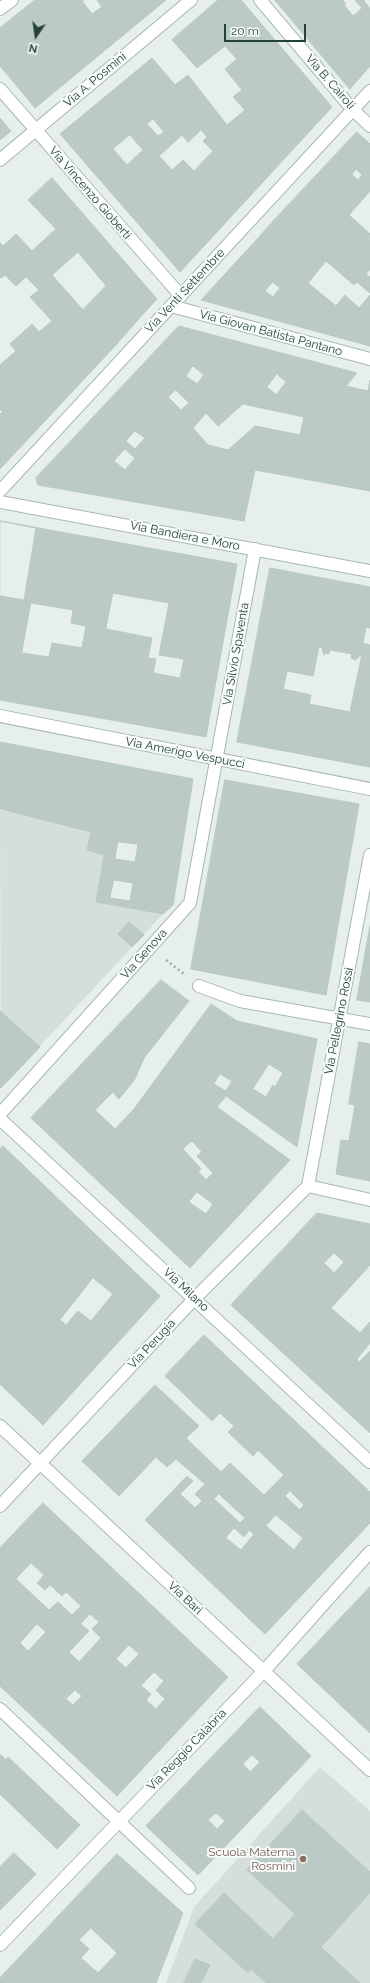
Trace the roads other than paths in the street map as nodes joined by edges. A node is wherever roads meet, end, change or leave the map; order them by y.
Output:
1 (12, 0) edge
2 (191, 0) edge
3 (260, 0) edge
4 (0, 10) edge
5 (0, 89) edge
6 (370, 91) edge
7 (353, 110) junction
8 (370, 126) edge
9 (34, 131) junction
10 (0, 160) edge
11 (180, 296) junction
12 (171, 306) junction
13 (370, 359) edge
14 (0, 491) edge
15 (0, 502) edge
16 (255, 549) junction
17 (370, 570) edge
18 (0, 716) edge
19 (217, 759) junction
20 (370, 789) edge
21 (370, 855) edge
22 (199, 986) road end
23 (339, 1019) junction
24 (370, 1024) edge
25 (0, 1114) edge
26 (0, 1119) edge
27 (308, 1186) junction
28 (370, 1200) edge
29 (195, 1298) junction
30 (0, 1426) edge
31 (370, 1462) edge
32 (40, 1463) junction
33 (0, 1506) edge
34 (370, 1552) edge
35 (264, 1671) junction
36 (0, 1709) edge
37 (370, 1770) edge
38 (118, 1822) junction
39 (189, 1888) dead end
40 (0, 1945) edge

1 - 4 street
2 - 9 street, Via A. Posmini
3 - 7 street, Via B. Cairoli
5 - 9 street, Via Vincenzo Gioberti
6 - 7 street, Via Venti Settembre
7 - 8 street, Via B. Cairoli
7 - 11 street, Via Venti Settembre
9 - 10 street, Via A. Posmini
9 - 11 street, Via Vincenzo Gioberti
11 - 12 street, Via Venti Settembre
12 - 13 street, Via Giovan Batista Pantano
12 - 14 street, Via Venti Settembre
15 - 16 street, Via Bandiera e Moro
16 - 17 street, Via Bandiera e Moro
16 - 19 street, Via Silvio Spaventa
18 - 19 street, Via Amerigo Vespucci
19 - 20 street, Via Amerigo Vespucci
19 - 25 street, Via Genova
21 - 23 street, Via Pellegrino Rossi
22 - 23 street
23 - 24 street
23 - 27 street, Via Pellegrino Rossi
26 - 29 street, Via Milano
27 - 28 street
27 - 29 street, Via Perugia
29 - 31 street, Via Milano
29 - 32 street, Via Perugia
30 - 32 street, Via Bari
32 - 33 street, Via Perugia
32 - 35 street, Via Bari
34 - 35 street, Via Reggio Calabria
35 - 37 street, Via Bari
35 - 38 street, Via Reggio Calabria
36 - 38 street
38 - 39 street
38 - 40 street, Via Reggio Calabria

